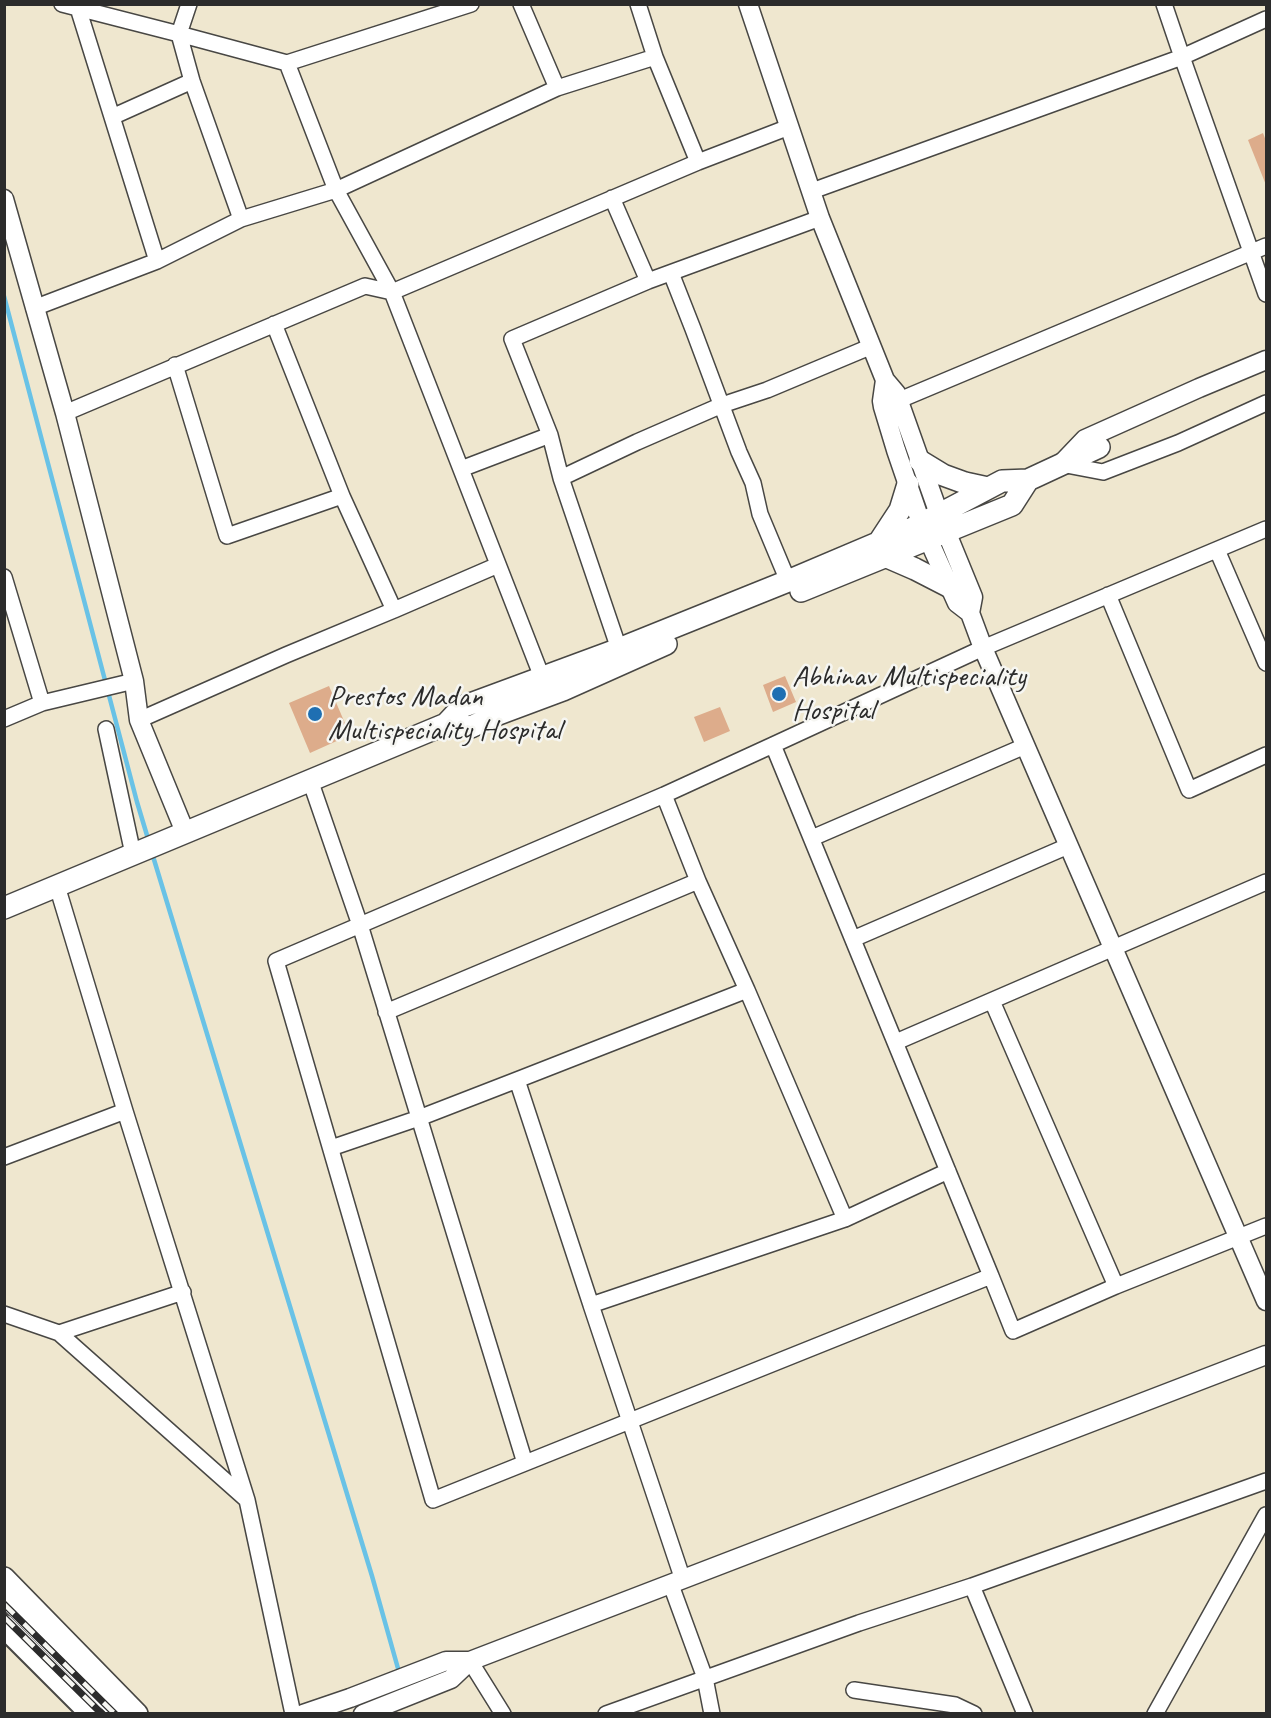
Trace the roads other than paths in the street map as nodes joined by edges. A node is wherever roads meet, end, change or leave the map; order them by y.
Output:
1 (62, 4) edge
2 (189, 4) edge
3 (471, 4) edge
4 (521, 4) edge
5 (638, 4) edge
6 (748, 4) edge
7 (1164, 4) edge
8 (78, 8) junction
9 (1266, 19) edge
10 (179, 34) junction
11 (655, 57) junction
12 (1182, 57) junction
13 (287, 63) junction
14 (192, 81) junction
15 (557, 88) junction
16 (112, 117) junction
17 (789, 127) junction
18 (698, 162) junction
19 (336, 190) junction
20 (812, 191) junction
21 (612, 198) junction
22 (4, 199) edge
23 (820, 218) junction
24 (241, 219) junction
25 (1266, 246) edge
26 (1252, 252) junction
27 (157, 261) junction
28 (671, 273) junction
29 (648, 281) junction
30 (392, 292) junction
31 (1266, 294) edge
32 (34, 308) junction
33 (274, 324) junction
34 (872, 346) junction
35 (1266, 360) edge
36 (175, 365) junction
37 (891, 403) junction
38 (1266, 403) edge
39 (722, 405) junction
40 (65, 413) junction
41 (550, 435) junction
42 (1099, 447) dead end
43 (920, 461) junction
44 (1061, 465) junction
45 (461, 469) junction
46 (561, 478) junction
47 (1028, 480) junction
48 (908, 484) junction
49 (988, 488) junction
50 (342, 496) junction
51 (934, 527) junction
52 (1266, 529) edge
53 (882, 549) junction
54 (1217, 550) junction
55 (498, 565) junction
56 (4, 577) edge
57 (788, 581) junction
58 (950, 587) junction
59 (1108, 595) junction
60 (394, 610) junction
61 (9, 612) edge
62 (970, 613) junction
63 (1263, 645) edge
64 (983, 648) junction
65 (619, 649) junction
66 (1266, 663) edge
67 (129, 682) junction
68 (545, 687) junction
69 (42, 703) junction
70 (4, 719) edge
71 (139, 720) junction
72 (106, 729) dead end
73 (773, 745) junction
74 (1025, 746) junction
75 (1266, 755) edge
76 (310, 780) junction
77 (664, 795) junction
78 (175, 837) junction
79 (812, 838) junction
80 (1068, 846) junction
81 (135, 853) junction
82 (698, 880) junction
83 (1266, 882) edge
84 (57, 886) junction
85 (4, 908) edge
86 (360, 925) junction
87 (854, 939) junction
88 (1113, 949) junction
89 (747, 990) junction
90 (992, 1001) junction
91 (386, 1012) junction
92 (896, 1042) junction
93 (517, 1080) junction
94 (125, 1111) junction
95 (419, 1118) junction
96 (331, 1148) junction
97 (4, 1157) edge
98 (948, 1171) junction
99 (845, 1219) junction
100 (1266, 1226) edge
101 (1238, 1237) junction
102 (991, 1276) junction
103 (1116, 1286) junction
104 (183, 1292) junction
105 (1266, 1301) edge
106 (591, 1305) junction
107 (4, 1314) edge
108 (59, 1333) junction
109 (1266, 1355) edge
110 (629, 1421) junction
111 (525, 1463) junction
112 (1266, 1481) edge
113 (247, 1500) junction
114 (1266, 1515) edge
115 (4, 1578) edge
116 (676, 1583) junction
117 (972, 1586) junction
118 (4, 1594) edge
119 (4, 1626) edge
120 (4, 1633) edge
121 (470, 1661) junction
122 (705, 1678) junction
123 (854, 1690) dead end
124 (83, 1713) edge
125 (92, 1713) edge
126 (123, 1713) edge
127 (137, 1713) edge
128 (293, 1713) edge
129 (303, 1713) edge
130 (363, 1713) edge
131 (503, 1713) edge
132 (606, 1713) edge
133 (712, 1713) edge
134 (974, 1713) edge
135 (1025, 1713) edge
136 (1155, 1713) edge

1 - 8 street
2 - 10 street
3 - 13 street
4 - 15 street
5 - 11 street
6 - 17 street
7 - 12 street
8 - 10 street
8 - 16 street
9 - 12 street
10 - 13 street
10 - 14 street
11 - 15 street
11 - 18 street
12 - 20 street
12 - 26 street
13 - 19 street
14 - 16 street
14 - 24 street
15 - 19 street
16 - 27 street
17 - 18 street
17 - 20 street
18 - 21 street
19 - 24 street
19 - 30 street
20 - 23 street
21 - 29 street
21 - 30 street
22 - 32 street
23 - 28 street
23 - 34 street
24 - 27 street
25 - 26 street
26 - 31 street
26 - 37 street
27 - 32 street
28 - 29 street
28 - 39 street
29 - 41 street
30 - 33 street
30 - 45 street
32 - 40 street
33 - 36 street
33 - 50 street
34 - 37 street
34 - 39 street
35 - 44 street
36 - 40 street
36 - 50 street
37 - 43 street
37 - 48 street
38 - 44 street
39 - 46 street
39 - 57 street
40 - 67 street
41 - 45 street
41 - 46 street
42 - 44 main road
43 - 49 main road
43 - 51 street
44 - 47 main road
45 - 55 street
46 - 65 street
47 - 49 main road
47 - 51 main road
48 - 51 street
48 - 53 main road
49 - 51 main road
50 - 60 street
51 - 53 main road
51 - 58 street
51 - 62 street
52 - 54 street
53 - 57 main road
53 - 58 main road
53 - 68 main road
54 - 59 street
54 - 63 street
55 - 60 street
55 - 68 street
56 - 61 street
57 - 65 main road
58 - 62 street
59 - 64 street
59 - 75 street
60 - 71 street
61 - 69 street
62 - 64 street
63 - 66 street
64 - 73 street
64 - 74 street
65 - 68 main road
67 - 69 street
67 - 71 street
68 - 76 main road
69 - 70 street
71 - 78 street
72 - 81 street
73 - 77 street
73 - 79 street
74 - 79 street
74 - 80 street
76 - 78 main road
76 - 86 street
77 - 82 street
77 - 86 street
78 - 81 main road
79 - 87 street
80 - 87 street
80 - 88 street
81 - 84 main road
82 - 89 street
82 - 91 street
83 - 88 street
84 - 85 main road
84 - 94 street
86 - 91 street
86 - 96 street
87 - 92 street
88 - 90 street
88 - 101 street
89 - 93 street
89 - 99 street
90 - 92 street
90 - 103 street
91 - 95 street
92 - 98 street
93 - 95 street
93 - 106 street
94 - 97 street
94 - 104 street
95 - 96 street
95 - 111 street
96 - 111 street
98 - 99 street
98 - 102 street
99 - 106 street
100 - 101 street
101 - 103 street
101 - 105 street
102 - 103 street
102 - 110 street
104 - 108 street
104 - 113 street
106 - 110 street
107 - 108 street
108 - 113 street
109 - 116 street
110 - 111 street
110 - 116 street
112 - 117 street
113 - 128 street
114 - 136 street
115 - 127 main road
116 - 121 street
116 - 122 street
117 - 122 street
117 - 135 street
118 - 126 main road
119 - 125 main road
120 - 124 main road
121 - 129 street
121 - 130 street
121 - 131 street
122 - 132 street
122 - 133 street
123 - 134 street

